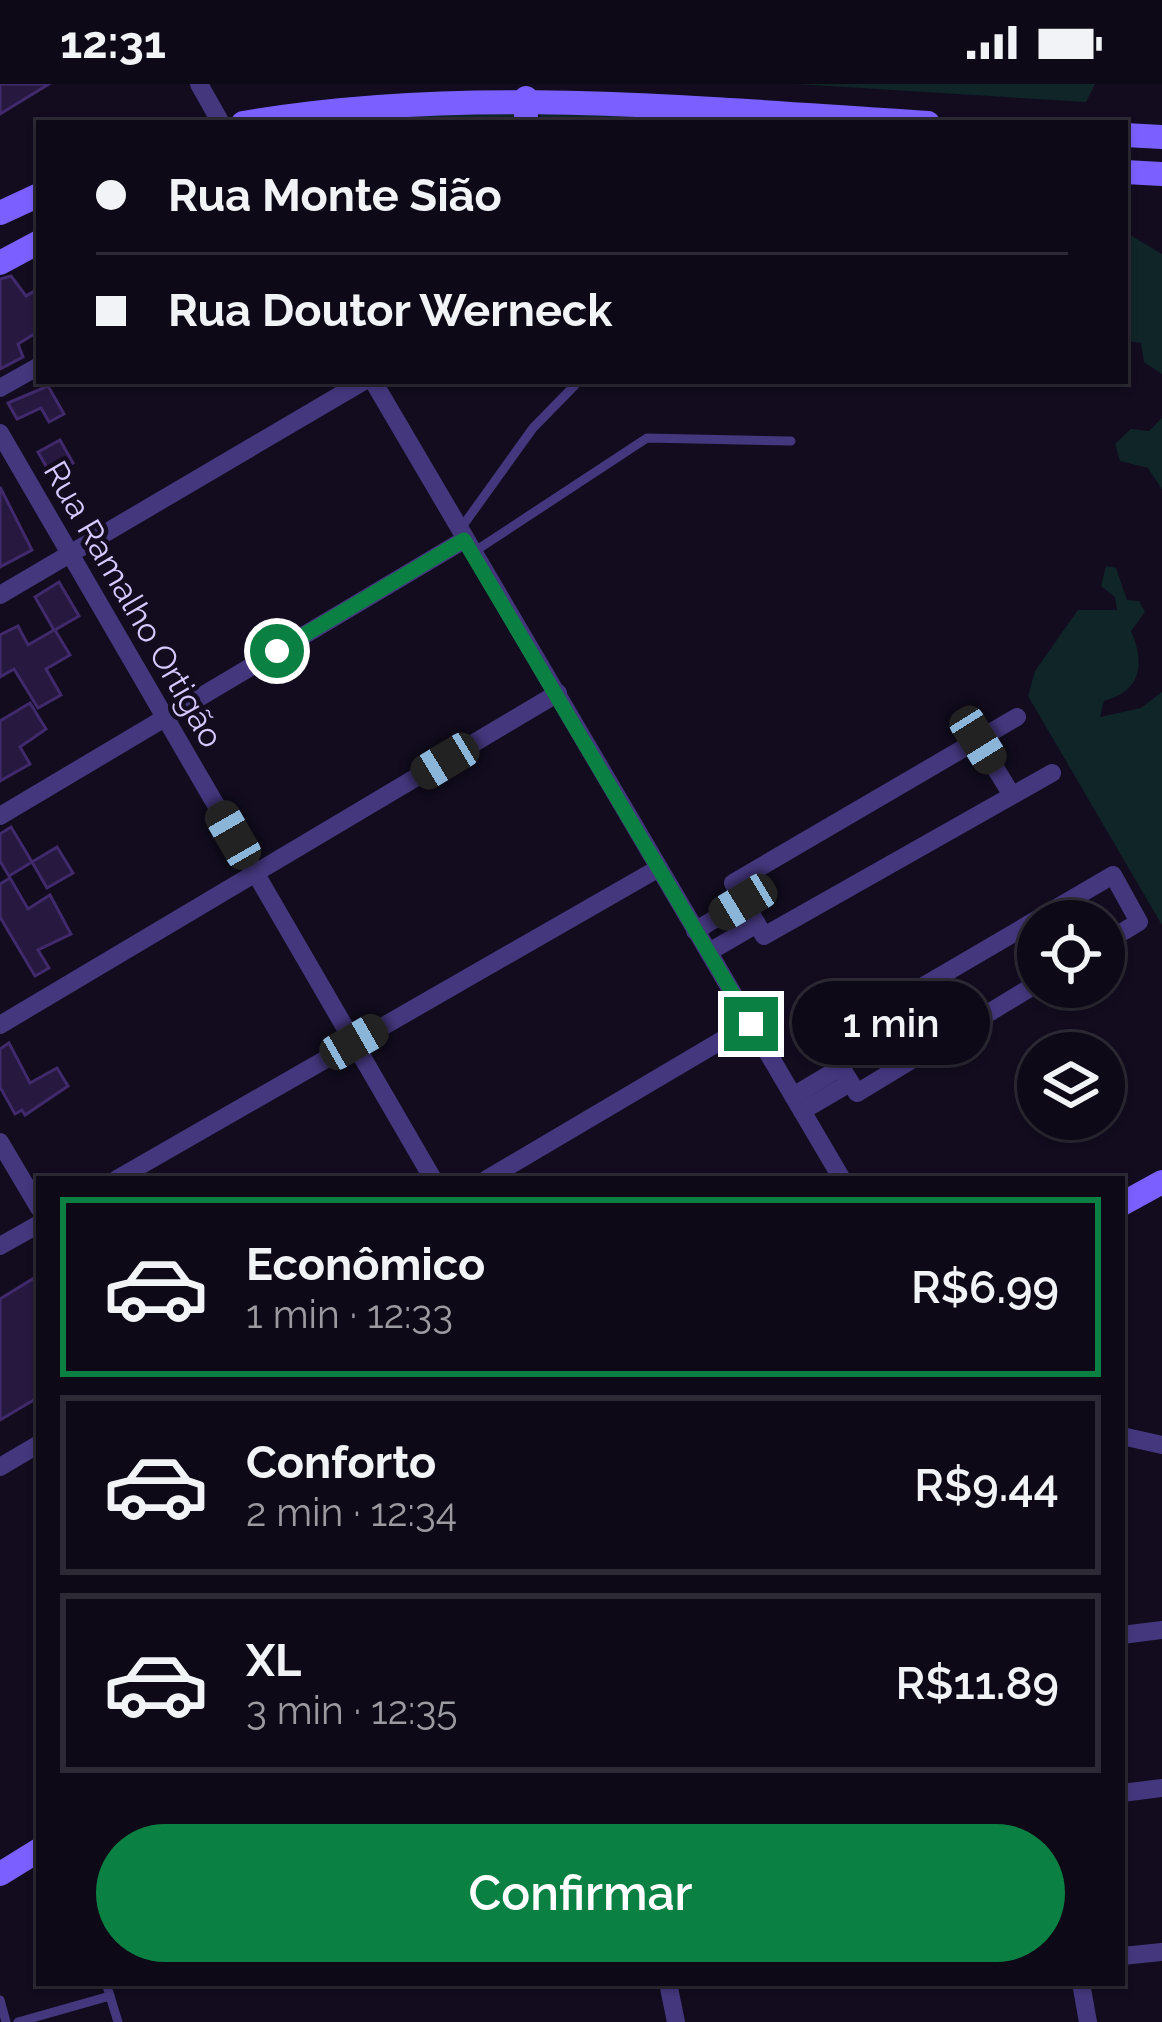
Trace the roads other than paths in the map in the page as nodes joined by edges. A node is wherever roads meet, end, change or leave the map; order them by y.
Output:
1 (199, 84) edge
2 (526, 111) edge
3 (219, 120) edge
4 (257, 120) edge
5 (828, 120) edge
6 (1128, 135) edge
7 (1162, 137) edge
8 (1128, 172) edge
9 (1162, 174) edge
10 (36, 196) edge
11 (0, 213) edge
12 (36, 244) edge
13 (0, 263) edge
14 (36, 367) edge
15 (359, 384) edge
16 (376, 384) edge
17 (576, 384) edge
18 (0, 388) edge
19 (0, 433) edge
20 (791, 442) dead end
21 (465, 541) junction
22 (70, 554) junction
23 (0, 596) edge
24 (558, 693) junction
25 (1017, 717) dead end
26 (164, 718) junction
27 (978, 740) junction
28 (1052, 773) dead end
29 (1010, 792) junction
30 (0, 816) edge
31 (658, 868) junction
32 (256, 873) junction
33 (1070, 900) edge
34 (743, 902) junction
35 (757, 924) junction
36 (1125, 930) edge
37 (695, 931) junction
38 (1017, 931) edge
39 (709, 952) junction
40 (1017, 996) edge
41 (751, 1024) junction
42 (0, 1025) edge
43 (354, 1042) junction
44 (845, 1076) junction
45 (798, 1103) junction
46 (0, 1142) edge
47 (122, 1176) edge
48 (431, 1176) edge
49 (493, 1176) edge
50 (840, 1176) edge
51 (1162, 1182) edge
52 (1125, 1202) edge
53 (36, 1203) edge
54 (36, 1226) edge
55 (0, 1246) edge
56 (1125, 1437) edge
57 (1162, 1445) edge
58 (36, 1446) edge
59 (0, 1467) edge
60 (1162, 1630) edge
61 (1125, 1635) edge
62 (1162, 1787) edge
63 (1125, 1792) edge
64 (36, 1852) edge
65 (0, 1874) edge
66 (1162, 1952) edge
67 (1125, 1956) edge
68 (107, 1986) edge
69 (669, 1986) edge
70 (1082, 1986) edge
71 (110, 1996) junction
72 (0, 2000) edge
73 (6, 2022) edge
74 (18, 2022) edge
75 (118, 2022) edge
76 (676, 2022) edge
77 (1088, 2022) edge

1 - 3 street
2 - 4 main road
2 - 5 main road
6 - 7 main road
8 - 9 main road
10 - 11 main road
12 - 13 main road
14 - 18 street
15 - 22 street
16 - 21 street
17 - 21 lane
19 - 22 street, Rua Ramalho Ortigão
20 - 21 lane
21 - 24 street
21 - 26 street
22 - 23 street
22 - 26 street, Rua Ramalho Ortigão
24 - 31 street
24 - 32 street
25 - 27 street
26 - 30 street
26 - 32 street, Rua Ramalho Ortigão
27 - 29 street
27 - 34 street
28 - 29 street
29 - 35 street
31 - 37 street
31 - 43 street
32 - 42 street
32 - 43 street, Rua Ramalho Ortigão
33 - 36 street
34 - 35 street
34 - 37 street
35 - 39 street
37 - 39 street
38 - 44 street
39 - 41 street
40 - 44 street
41 - 45 street
41 - 49 street
43 - 47 street
43 - 48 street, Rua Ramalho Ortigão
44 - 45 street
45 - 50 street
46 - 53 street
51 - 52 main road
54 - 55 street
56 - 57 street
58 - 59 street
60 - 61 street
62 - 63 street
64 - 65 main road
66 - 67 street
68 - 71 lane
69 - 76 street
70 - 77 street
71 - 74 lane
71 - 75 lane
72 - 73 lane

